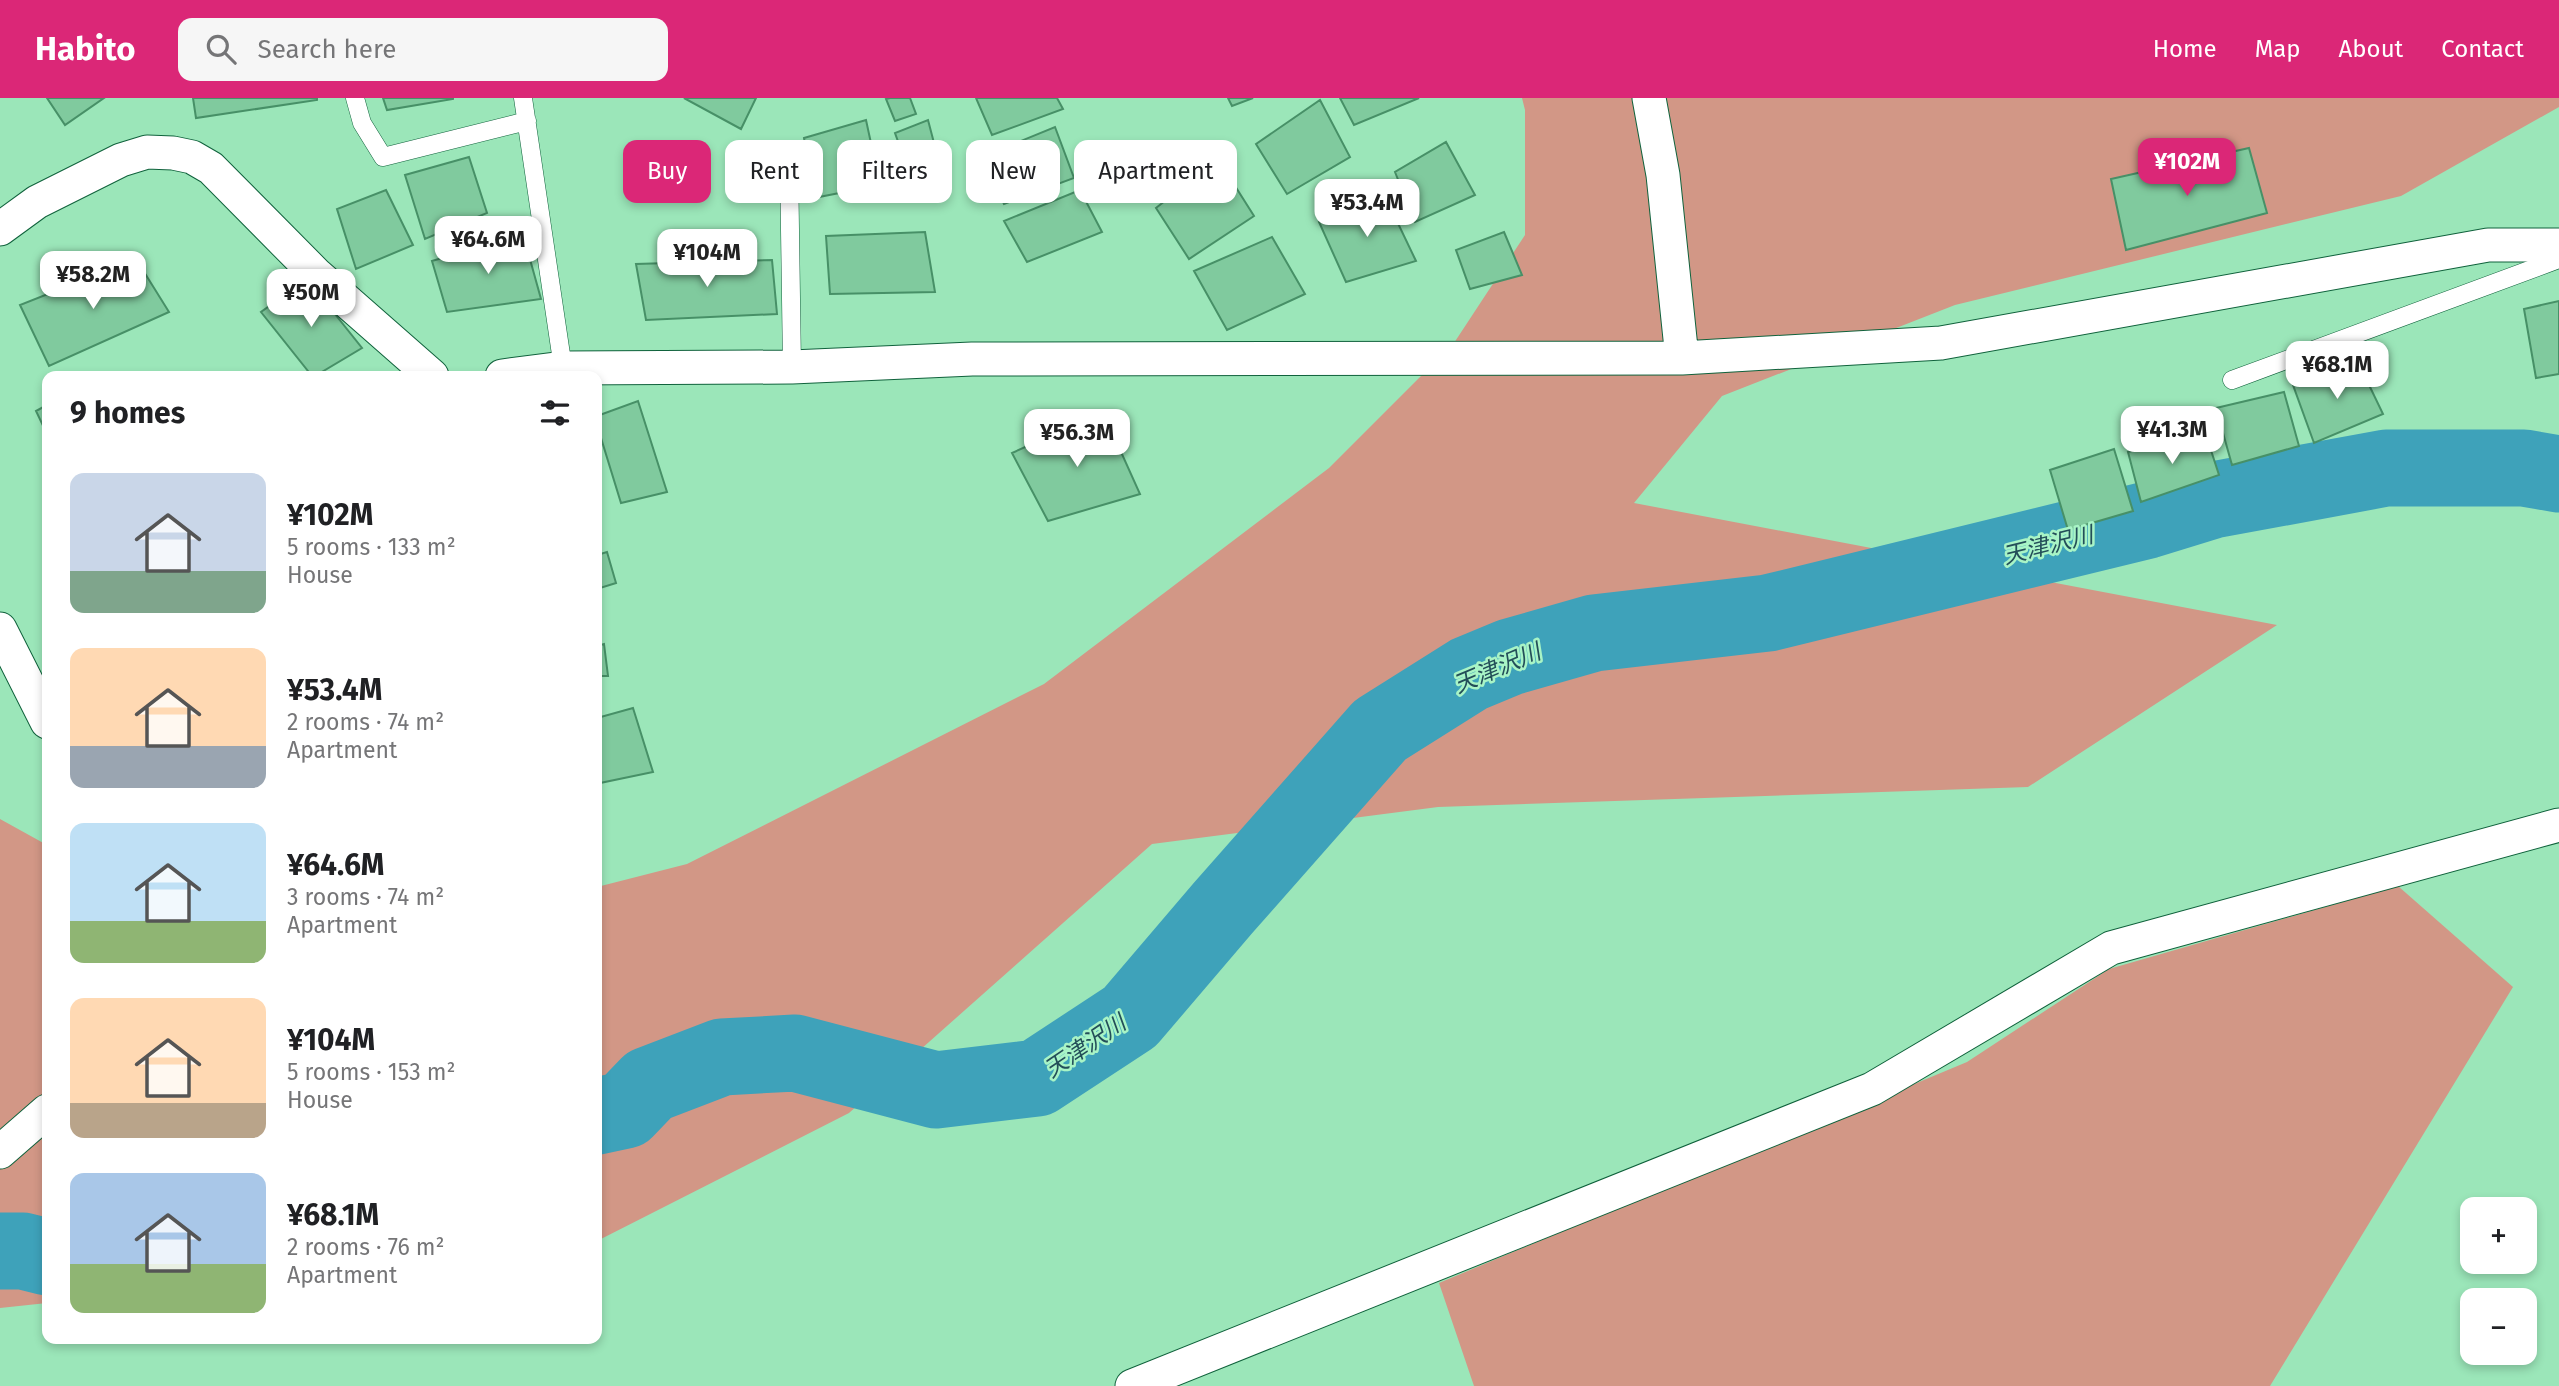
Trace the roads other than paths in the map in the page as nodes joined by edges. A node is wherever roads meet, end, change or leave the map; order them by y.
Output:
1 (355, 98) edge
2 (523, 98) edge
3 (1649, 98) edge
4 (527, 121) junction
5 (790, 203) edge
6 (0, 229) edge
7 (2559, 245) edge
8 (2559, 259) edge
9 (1682, 358) junction
10 (792, 367) junction
11 (563, 368) junction
12 (426, 371) edge
13 (540, 371) edge
14 (2232, 380) dead end
15 (0, 629) edge
16 (42, 712) edge
17 (2559, 825) edge
18 (42, 1115) edge
19 (0, 1152) edge
20 (1132, 1386) edge

1 - 4 lane
2 - 4 lane
3 - 9 street
4 - 11 lane
5 - 10 lane
6 - 12 street
7 - 9 street
8 - 14 lane
9 - 10 street
10 - 11 street
11 - 13 street
15 - 16 street
17 - 20 street
18 - 19 street

